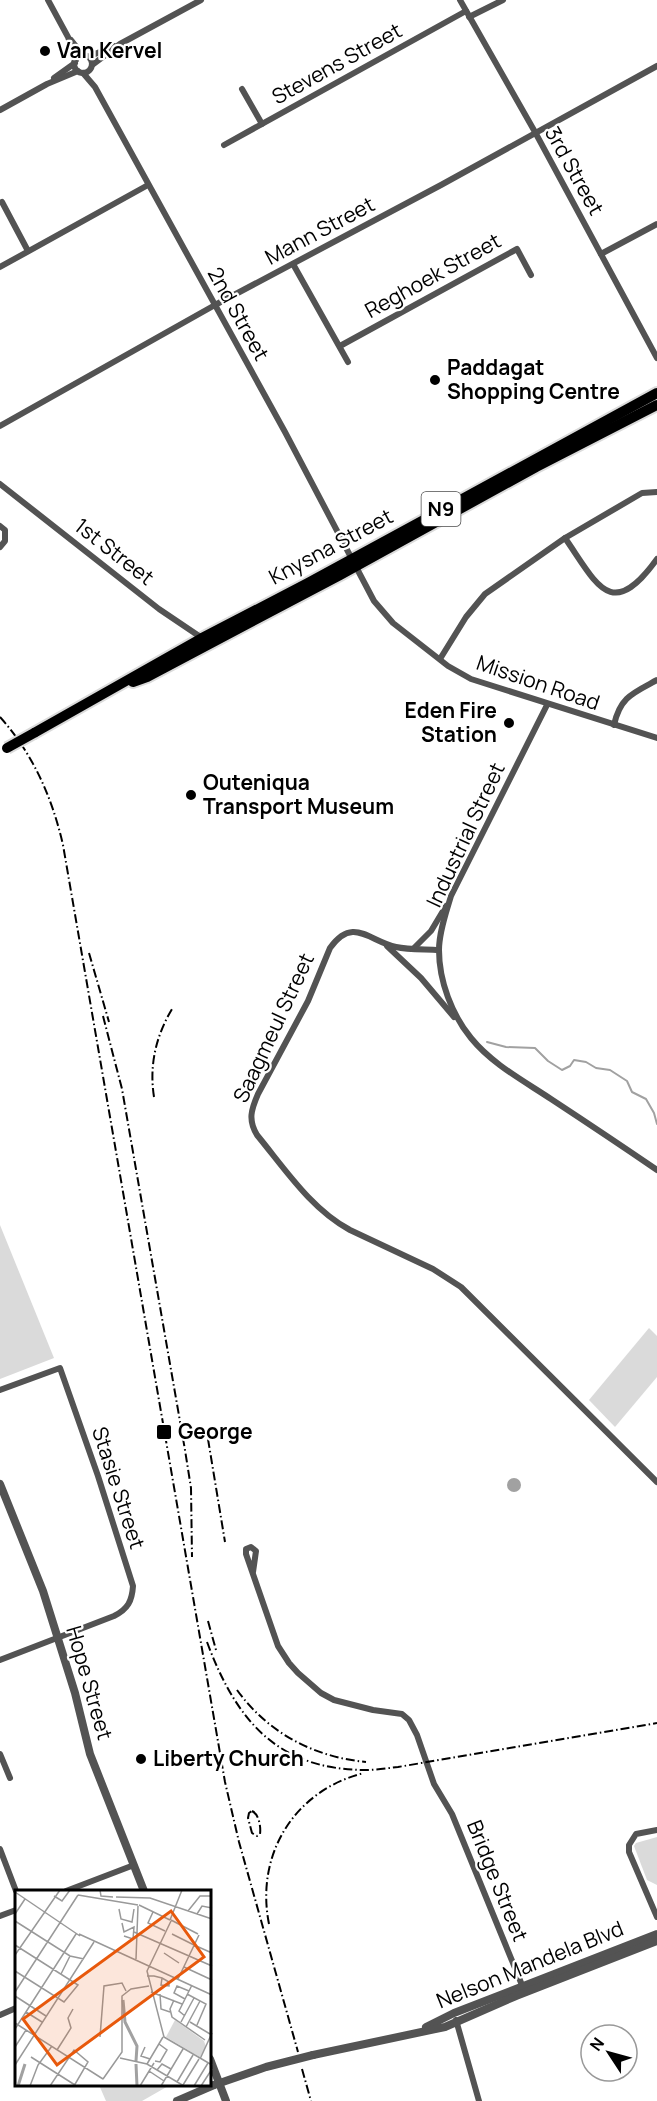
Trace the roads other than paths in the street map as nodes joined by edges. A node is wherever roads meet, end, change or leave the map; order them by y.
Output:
1 (48, 0) edge
2 (201, 0) edge
3 (460, 0) edge
4 (502, 0) edge
5 (467, 14) junction
6 (68, 37) junction
7 (120, 44) junction
8 (86, 56) junction
9 (75, 62) junction
10 (657, 66) edge
11 (91, 67) junction
12 (80, 72) junction
13 (47, 84) junction
14 (95, 87) junction
15 (242, 88) dead end
16 (0, 110) edge
17 (262, 124) junction
18 (535, 132) junction
19 (224, 145) dead end
20 (148, 185) junction
21 (2, 202) dead end
22 (657, 224) edge
23 (28, 252) junction
24 (601, 254) junction
25 (292, 264) junction
26 (0, 267) edge
27 (531, 275) dead end
28 (215, 305) junction
29 (340, 346) junction
30 (657, 358) edge
31 (348, 362) dead end
32 (657, 393) edge
33 (657, 405) edge
34 (0, 426) edge
35 (0, 484) edge
36 (657, 492) edge
37 (0, 526) edge
38 (565, 538) junction
39 (0, 547) edge
40 (657, 560) edge
41 (353, 563) junction
42 (205, 641) junction
43 (440, 659) junction
44 (657, 680) edge
45 (547, 705) junction
46 (614, 726) junction
47 (657, 738) edge
48 (3, 750) edge
49 (451, 897) junction
50 (384, 942) junction
51 (414, 948) junction
52 (439, 950) junction
53 (459, 1022) junction
54 (657, 1170) edge
55 (0, 1390) edge
56 (657, 1482) edge
57 (0, 1484) edge
58 (253, 1572) dead end
59 (58, 1638) junction
60 (0, 1660) edge
61 (0, 1754) edge
62 (10, 1778) dead end
63 (657, 1830) edge
64 (0, 1849) edge
65 (134, 1865) junction
66 (16, 1890) edge
67 (69, 1890) edge
68 (144, 1890) edge
69 (15, 1910) edge
70 (0, 1916) edge
71 (657, 1917) edge
72 (657, 1934) edge
73 (657, 1941) edge
74 (524, 1990) junction
75 (15, 2008) edge
76 (0, 2015) edge
77 (456, 2018) junction
78 (212, 2064) edge
79 (212, 2086) edge
80 (212, 2086) edge
81 (177, 2101) edge
82 (226, 2101) edge
83 (479, 2101) edge

1 - 6 street
2 - 7 street
3 - 5 street, 3rd Street
4 - 5 street, Stevens Street
5 - 17 street, Stevens Street
5 - 18 street, 3rd Street
6 - 8 street
6 - 9 street
7 - 8 street
7 - 11 street
8 - 9 street
8 - 11 street, 2nd Street
9 - 12 street
9 - 13 street
10 - 18 street, Mann Street
11 - 12 street
11 - 14 street, 2nd Street
12 - 13 street
12 - 14 street, 2nd Street
13 - 16 street
14 - 20 street, 2nd Street
15 - 17 street
17 - 19 street, Stevens Street
18 - 24 street, 3rd Street
18 - 25 street, Mann Street
20 - 23 street
20 - 28 street, 2nd Street
21 - 23 street
22 - 24 street
23 - 26 street
24 - 30 street, 3rd Street
25 - 28 street, Mann Street
25 - 29 street
27 - 29 street, Reghoek Street
28 - 34 street, Mann Street
28 - 41 street, 2nd Street
29 - 31 street
32 - 41 highway, Knysna Street / N9
33 - 41 highway, Knysna Street / N9
35 - 42 street, 1st Street
36 - 38 street
37 - 39 street
38 - 40 street
38 - 43 street
41 - 42 highway, Knysna Street / N9
41 - 43 street, Mission Road
42 - 48 highway, Knysna Street / N9, bridge
43 - 45 street, Mission Road
44 - 46 street
45 - 46 street, Mission Road
45 - 49 street, Industrial Street
46 - 47 street, Mission Road
49 - 51 street
49 - 52 street, Industrial Street
50 - 51 street, Saagmeul Street
50 - 53 street
50 - 56 street, Saagmeul Street
51 - 52 street, Saagmeul Street
52 - 53 street, Industrial Street
53 - 54 street, Industrial Street
55 - 59 street, Stasie Street
57 - 59 street, Hope Street
58 - 74 street, Bridge Street
59 - 60 street
59 - 65 street, Hope Street
61 - 62 street
63 - 71 street
64 - 66 street
65 - 67 street
65 - 68 street, Hope Street
69 - 70 street
72 - 74 street, Nelson Mandela Blvd
73 - 74 street, Nelson Mandela Blvd
74 - 77 street, Nelson Mandela Blvd
75 - 76 street
77 - 79 street, Nelson Mandela Blvd, bridge
77 - 83 street
78 - 82 street
80 - 81 street, Nelson Mandela Blvd, bridge

